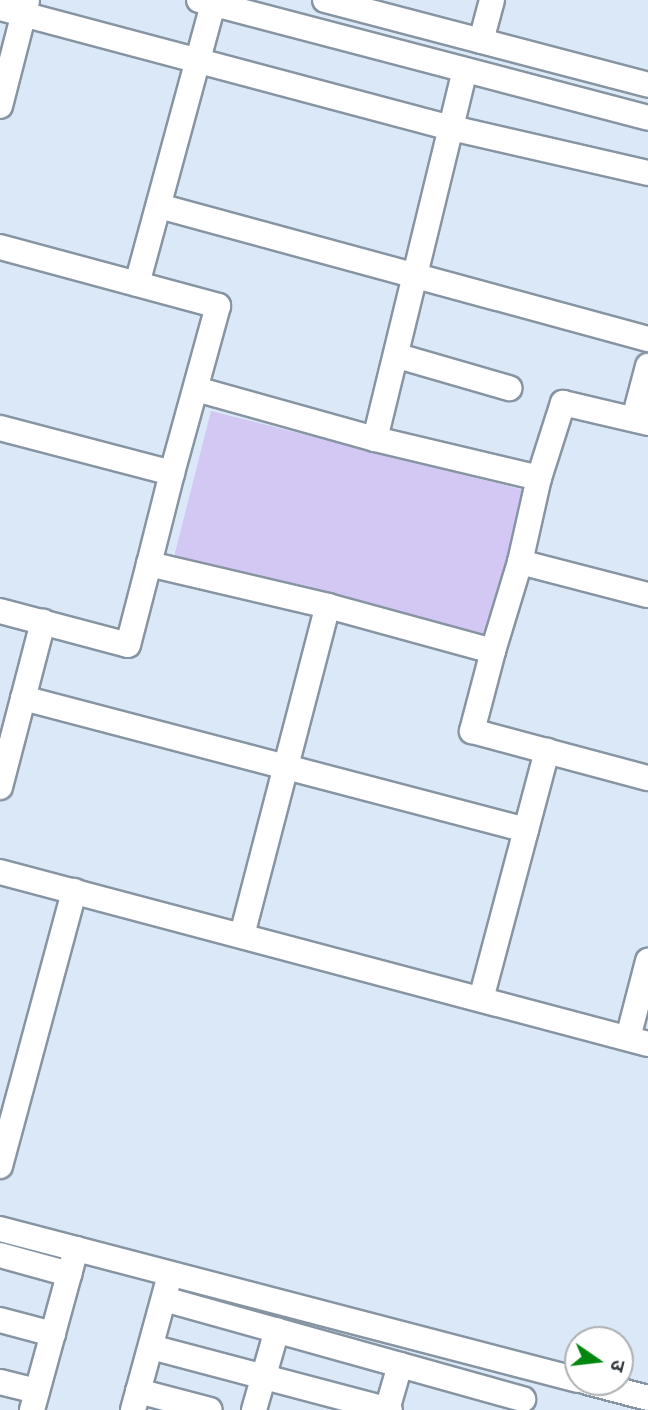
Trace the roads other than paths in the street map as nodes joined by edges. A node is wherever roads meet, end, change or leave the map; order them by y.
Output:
1 (325, 0) edge
2 (492, 0) edge
3 (206, 2) edge
4 (26, 7) edge
5 (0, 8) edge
6 (481, 41) junction
7 (198, 60) junction
8 (465, 71) junction
9 (4, 77) edge
10 (648, 85) edge
11 (0, 106) edge
12 (648, 118) edge
13 (452, 128) junction
14 (648, 173) edge
15 (159, 206) junction
16 (0, 247) edge
17 (418, 276) junction
18 (137, 285) junction
19 (648, 339) edge
20 (398, 356) junction
21 (648, 366) edge
22 (509, 388) dead end
23 (196, 389) junction
24 (641, 421) edge
25 (0, 428) edge
26 (375, 439) junction
27 (172, 473) junction
28 (539, 478) junction
29 (520, 562) junction
30 (149, 564) junction
31 (648, 595) edge
32 (328, 606) junction
33 (0, 611) edge
34 (43, 622) junction
35 (493, 651) junction
36 (23, 698) junction
37 (547, 751) junction
38 (286, 767) junction
39 (648, 778) edge
40 (0, 787) edge
41 (526, 830) junction
42 (0, 872) edge
43 (74, 891) junction
44 (242, 935) junction
45 (648, 961) edge
46 (481, 999) junction
47 (638, 1041) edge
48 (0, 1166) edge
49 (0, 1228) edge
50 (76, 1249) junction
51 (0, 1255) edge
52 (69, 1273) junction
53 (171, 1273) junction
54 (164, 1299) junction
55 (0, 1320) edge
56 (277, 1331) junction
57 (53, 1334) junction
58 (151, 1347) junction
59 (400, 1365) junction
60 (532, 1367) junction
61 (564, 1376) edge
62 (264, 1377) junction
63 (0, 1382) edge
64 (136, 1400) edge
65 (34, 1401) edge
66 (522, 1404) edge
67 (210, 1410) edge
68 (254, 1410) edge
69 (388, 1410) edge

1 - 6 street
2 - 6 street
3 - 7 street
3 - 8 street
4 - 5 street
4 - 7 street
4 - 9 street
6 - 10 street
7 - 13 street
7 - 15 street
8 - 12 street
8 - 13 street
9 - 11 street
13 - 14 street
13 - 17 street
15 - 17 street
15 - 18 street
16 - 18 street
17 - 19 street
17 - 20 street
18 - 23 street
20 - 22 street
20 - 26 street
21 - 24 street
23 - 26 street
23 - 27 street
24 - 28 street
25 - 27 street
26 - 28 street
27 - 30 street
28 - 29 street
29 - 31 street
29 - 35 street
30 - 32 street
30 - 34 street
32 - 35 street
32 - 38 street
33 - 34 street
34 - 36 street
35 - 37 street
36 - 38 street
36 - 40 street
37 - 39 street
37 - 41 street
38 - 41 street
38 - 44 street
41 - 46 street
42 - 43 street
43 - 44 street
43 - 48 street
44 - 46 street
45 - 47 street
46 - 47 street
49 - 50 street
50 - 52 street
50 - 53 street
51 - 52 street
52 - 57 street
53 - 54 street
53 - 60 street
54 - 56 street
54 - 58 street
55 - 57 street
56 - 59 street
56 - 62 street
57 - 65 street
58 - 62 street
58 - 64 street
59 - 66 street
59 - 69 street
60 - 61 street
60 - 66 street
62 - 68 street
62 - 69 street
63 - 65 street
64 - 67 street

